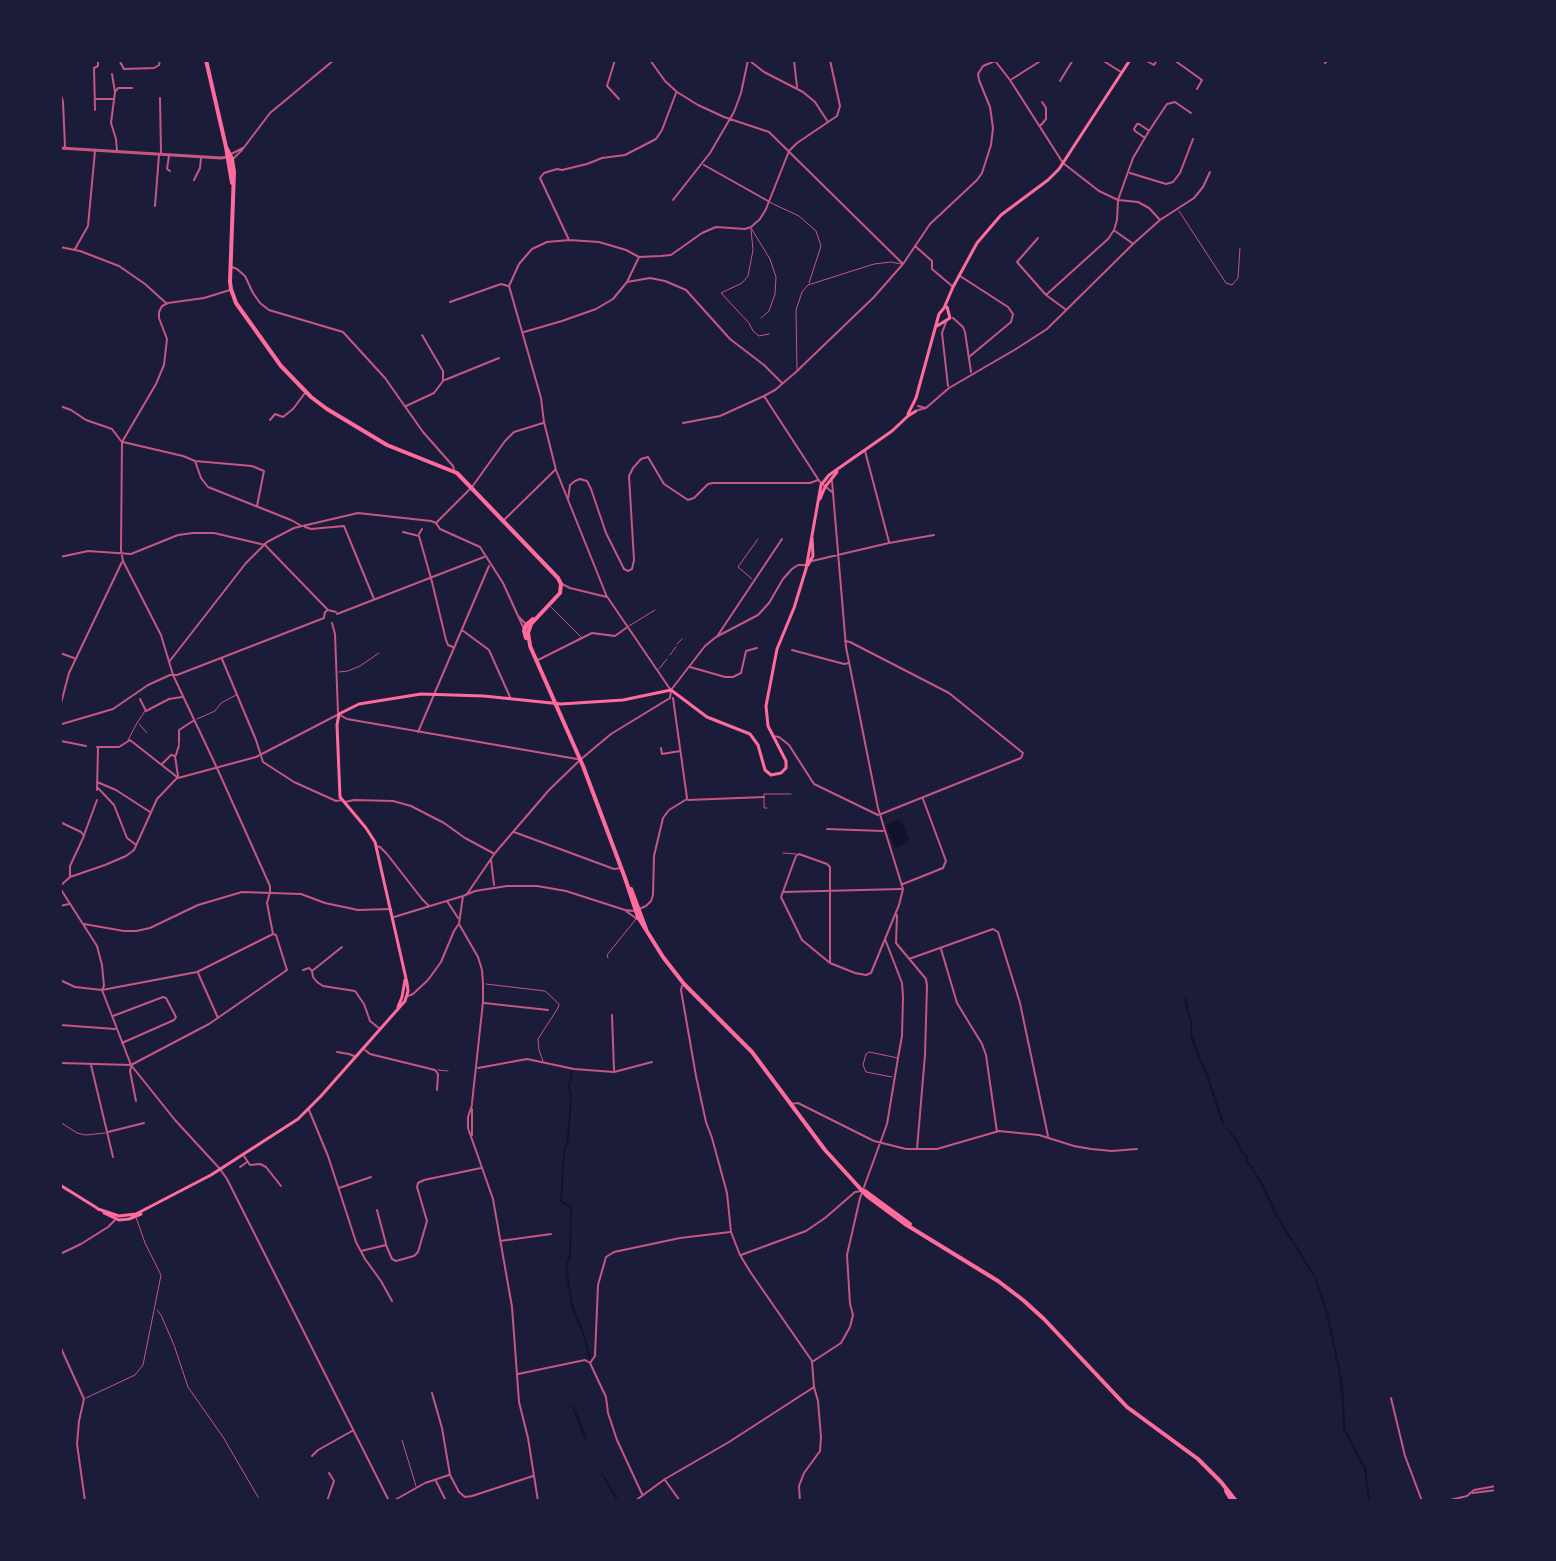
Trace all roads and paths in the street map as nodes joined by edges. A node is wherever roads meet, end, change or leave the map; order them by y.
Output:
1 (98, 60) edge
2 (119, 60) edge
3 (160, 60) edge
4 (206, 60) edge
5 (334, 60) edge
6 (615, 60) edge
7 (650, 60) edge
8 (748, 60) edge
9 (794, 60) edge
10 (830, 60) edge
11 (980, 60) edge
12 (1042, 60) edge
13 (1073, 60) edge
14 (1102, 60) edge
15 (1130, 60) edge
16 (1145, 60) edge
17 (1157, 60) edge
18 (1174, 60) edge
19 (996, 61) edge
20 (983, 66) junction
21 (1122, 73) junction
22 (112, 74) dead end
23 (1010, 80) junction
24 (1060, 81) dead end
25 (797, 87) junction
26 (132, 88) dead end
27 (1197, 89) dead end
28 (60, 92) edge
29 (115, 92) junction
30 (677, 92) junction
31 (160, 98) dead end
32 (95, 99) junction
33 (114, 99) junction
34 (619, 99) dead end
35 (1042, 102) dead end
36 (95, 110) dead end
37 (1191, 113) dead end
38 (730, 118) junction
39 (828, 122) junction
40 (1039, 126) junction
41 (1149, 131) junction
42 (1145, 138) junction
43 (1193, 139) dead end
44 (62, 148) edge
45 (95, 150) junction
46 (789, 151) junction
47 (117, 152) junction
48 (160, 154) junction
49 (169, 155) junction
50 (201, 157) junction
51 (230, 157) junction
52 (1063, 163) junction
53 (702, 164) junction
54 (170, 171) dead end
55 (1128, 172) junction
56 (1210, 172) dead end
57 (194, 180) dead end
58 (673, 200) dead end
59 (1118, 200) junction
60 (769, 202) junction
61 (155, 206) dead end
62 (1177, 209) junction
63 (1160, 220) junction
64 (751, 227) junction
65 (1114, 230) junction
66 (1038, 238) dead end
67 (569, 240) junction
68 (1133, 244) junction
69 (915, 246) junction
70 (60, 247) edge
71 (1240, 248) dead end
72 (75, 250) junction
73 (639, 257) junction
74 (903, 264) junction
75 (231, 266) junction
76 (959, 275) junction
77 (627, 282) junction
78 (808, 285) junction
79 (509, 286) junction
80 (953, 287) junction
81 (231, 289) junction
82 (1046, 295) junction
83 (450, 302) dead end
84 (946, 303) junction
85 (166, 304) junction
86 (1066, 310) junction
87 (942, 311) junction
88 (939, 317) junction
89 (761, 318) dead end
90 (948, 318) junction
91 (936, 326) junction
92 (523, 332) junction
93 (769, 334) dead end
94 (422, 335) dead end
95 (969, 357) junction
96 (499, 358) dead end
97 (796, 372) junction
98 (972, 374) junction
99 (443, 381) junction
100 (783, 384) junction
101 (949, 388) junction
102 (306, 393) junction
103 (762, 397) junction
104 (60, 406) edge
105 (406, 406) junction
106 (915, 408) junction
107 (270, 420) dead end
108 (544, 422) junction
109 (683, 423) dead end
110 (122, 442) junction
111 (865, 450) junction
112 (195, 461) junction
113 (839, 469) junction
114 (453, 470) junction
115 (556, 470) junction
116 (832, 477) junction
117 (823, 483) junction
118 (472, 487) junction
119 (832, 488) junction
120 (832, 493) junction
121 (568, 502) junction
122 (257, 506) junction
123 (504, 520) junction
124 (428, 521) junction
125 (436, 523) junction
126 (302, 526) junction
127 (426, 527) dead end
128 (422, 529) dead end
129 (403, 532) dead end
130 (934, 535) dead end
131 (419, 536) junction
132 (758, 539) dead end
133 (782, 539) dead end
134 (889, 543) junction
135 (264, 545) junction
136 (122, 553) junction
137 (837, 555) junction
138 (60, 557) edge
139 (485, 557) junction
140 (123, 561) junction
141 (808, 564) junction
142 (490, 565) junction
143 (119, 570) junction
144 (128, 572) junction
145 (431, 578) junction
146 (755, 580) junction
147 (561, 584) junction
148 (607, 597) junction
149 (374, 599) junction
150 (550, 605) junction
151 (328, 610) junction
152 (655, 610) dead end
153 (515, 611) junction
154 (538, 615) junction
155 (324, 618) junction
156 (336, 619) junction
157 (526, 624) junction
158 (627, 627) junction
159 (461, 630) junction
160 (527, 631) junction
161 (581, 637) junction
162 (716, 637) junction
163 (682, 639) dead end
164 (845, 641) junction
165 (454, 647) junction
166 (757, 648) dead end
167 (792, 650) dead end
168 (60, 653) edge
169 (379, 653) dead end
170 (670, 655) dead end
171 (74, 658) junction
172 (221, 658) junction
173 (667, 659) dead end
174 (537, 661) junction
175 (169, 662) junction
176 (849, 663) junction
177 (688, 667) junction
178 (658, 671) junction
179 (336, 672) junction
180 (173, 675) junction
181 (671, 690) junction
182 (237, 694) junction
183 (433, 694) junction
184 (138, 696) junction
185 (671, 696) junction
186 (183, 697) junction
187 (510, 698) junction
188 (556, 704) junction
189 (146, 711) junction
190 (339, 714) junction
191 (194, 720) junction
192 (137, 723) junction
193 (62, 724) junction
194 (418, 732) junction
195 (147, 733) dead end
196 (772, 736) junction
197 (128, 740) junction
198 (60, 741) edge
199 (86, 746) dead end
200 (661, 748) dead end
201 (681, 751) junction
202 (259, 755) junction
203 (175, 756) junction
204 (580, 760) junction
205 (162, 764) junction
206 (217, 768) junction
207 (178, 778) junction
208 (97, 786) junction
209 (791, 794) dead end
210 (764, 796) junction
211 (923, 798) junction
212 (687, 799) junction
213 (343, 801) junction
214 (767, 808) dead end
215 (151, 813) junction
216 (879, 815) junction
217 (60, 822) edge
218 (827, 829) dead end
219 (885, 831) junction
220 (513, 832) junction
221 (84, 836) junction
222 (137, 846) junction
223 (376, 846) junction
224 (783, 853) dead end
225 (494, 854) junction
226 (798, 855) junction
227 (491, 859) junction
228 (622, 868) junction
229 (70, 877) junction
230 (902, 886) junction
231 (60, 887) edge
232 (495, 887) junction
233 (830, 891) junction
234 (270, 892) junction
235 (782, 892) junction
236 (465, 895) junction
237 (447, 901) junction
238 (69, 904) junction
239 (60, 906) edge
240 (430, 907) junction
241 (391, 909) junction
242 (625, 910) junction
243 (637, 910) junction
244 (896, 913) junction
245 (392, 917) junction
246 (639, 918) junction
247 (459, 919) junction
248 (83, 924) junction
249 (459, 924) junction
250 (641, 924) junction
251 (273, 934) junction
252 (649, 935) junction
253 (885, 938) junction
254 (342, 947) dead end
255 (941, 948) junction
256 (608, 958) dead end
257 (909, 959) junction
258 (830, 963) junction
259 (303, 970) dead end
260 (312, 971) junction
261 (197, 972) junction
262 (60, 980) edge
263 (483, 984) junction
264 (685, 987) junction
265 (102, 990) junction
266 (405, 995) junction
267 (483, 1002) junction
268 (548, 1010) dead end
269 (612, 1015) dead end
270 (112, 1016) junction
271 (218, 1018) junction
272 (60, 1025) edge
273 (116, 1029) junction
274 (380, 1029) junction
275 (122, 1043) junction
276 (364, 1047) junction
277 (337, 1052) dead end
278 (355, 1057) junction
279 (898, 1058) junction
280 (545, 1062) junction
281 (652, 1062) dead end
282 (60, 1063) edge
283 (91, 1065) junction
284 (131, 1065) junction
285 (476, 1068) junction
286 (436, 1071) junction
287 (448, 1071) dead end
288 (614, 1072) junction
289 (895, 1078) junction
290 (437, 1090) dead end
291 (136, 1101) dead end
292 (790, 1104) junction
293 (805, 1107) junction
294 (794, 1109) junction
295 (309, 1110) junction
296 (60, 1122) edge
297 (144, 1123) dead end
298 (108, 1132) junction
299 (997, 1132) junction
300 (1048, 1137) junction
301 (881, 1143) junction
302 (1137, 1149) dead end
303 (917, 1150) junction
304 (244, 1155) junction
305 (113, 1157) dead end
306 (248, 1162) junction
307 (240, 1167) dead end
308 (482, 1168) junction
309 (220, 1169) junction
310 (371, 1177) dead end
311 (60, 1185) edge
312 (281, 1186) dead end
313 (338, 1188) junction
314 (863, 1190) junction
315 (377, 1210) dead end
316 (135, 1216) junction
317 (116, 1218) junction
318 (731, 1232) junction
319 (551, 1234) dead end
320 (500, 1241) junction
321 (386, 1245) junction
322 (360, 1251) junction
323 (60, 1254) edge
324 (740, 1255) junction
325 (392, 1301) dead end
326 (155, 1309) junction
327 (60, 1346) edge
328 (812, 1362) junction
329 (590, 1363) junction
330 (517, 1374) junction
331 (814, 1387) junction
332 (432, 1393) dead end
333 (1391, 1398) dead end
334 (84, 1399) junction
335 (354, 1430) junction
336 (402, 1440) dead end
337 (312, 1456) dead end
338 (329, 1473) dead end
339 (450, 1475) junction
340 (534, 1476) junction
341 (665, 1479) junction
342 (435, 1480) junction
343 (417, 1488) junction
344 (1496, 1488) edge
345 (642, 1495) junction
346 (258, 1497) dead end
347 (85, 1501) edge
348 (327, 1501) edge
349 (391, 1501) edge
350 (446, 1501) edge
351 (538, 1501) edge
352 (635, 1501) edge
353 (680, 1501) edge
354 (800, 1501) edge
355 (1234, 1501) edge
356 (1422, 1501) edge
357 (1446, 1501) edge

1 - 32 street
2 - 3 street
4 - 51 main road
5 - 51 street
6 - 34 street
7 - 30 street
8 - 25 street
8 - 38 street
9 - 25 street
10 - 39 street
11 - 20 street
12 - 23 street
13 - 24 street
14 - 21 street
15 - 21 main road
16 - 17 street
18 - 27 street
19 - 20 street
19 - 23 street
20 - 69 street
21 - 52 main road
22 - 29 street
23 - 40 street
25 - 39 street
26 - 29 street
28 - 44 street
29 - 33 street
30 - 38 street
30 - 67 street
31 - 48 street
32 - 33 street
32 - 36 street
33 - 47 street
35 - 40 street
37 - 41 street
38 - 46 street
38 - 53 street
39 - 46 street
40 - 52 street
41 - 42 street
41 - 42 street
42 - 55 street
43 - 55 street
44 - 45 street
45 - 47 street
45 - 72 street
46 - 60 street
46 - 74 street
47 - 48 street
48 - 49 street
48 - 61 street
49 - 50 street
49 - 54 street
50 - 51 street
50 - 57 street
51 - 75 main road
52 - 59 street
52 - 76 main road
53 - 58 street
53 - 60 street
55 - 59 street
56 - 62 street
59 - 63 street
59 - 65 street
60 - 64 street
60 - 78 lane
62 - 63 street
62 - 71 lane
63 - 68 street
64 - 73 street
64 - 89 lane
64 - 93 lane
65 - 68 street
65 - 82 street
66 - 82 street
67 - 73 street
67 - 79 street
68 - 86 street
69 - 74 street
69 - 80 street
70 - 72 street
72 - 85 street
73 - 77 street
74 - 78 lane
74 - 97 street
75 - 81 main road
75 - 105 street
76 - 80 main road
76 - 95 street
77 - 92 street
77 - 100 street
78 - 97 lane
79 - 83 street
79 - 92 street
80 - 84 main road
81 - 85 street
81 - 102 main road
82 - 86 street
84 - 87 main road
84 - 90 main road
85 - 110 street
86 - 98 street
87 - 88 main road
87 - 90 main road
88 - 90 main road
88 - 91 main road
90 - 91 main road
90 - 95 street
90 - 101 street
91 - 106 main road
92 - 108 street
94 - 99 street
95 - 98 street
96 - 99 street
97 - 100 street
98 - 101 street
99 - 105 street
100 - 103 street
101 - 106 street
102 - 107 street
102 - 114 main road
103 - 109 street
103 - 117 street
104 - 110 street
105 - 114 street
106 - 111 main road
108 - 115 street
108 - 118 street
110 - 112 street
110 - 136 street
111 - 113 main road
111 - 134 street
112 - 122 street
112 - 122 street
113 - 116 main road
113 - 117 main road
114 - 118 main road
115 - 121 street
115 - 123 street
116 - 117 main road
116 - 119 street
117 - 119 street
117 - 120 street
117 - 121 street
117 - 141 main road
118 - 123 main road
118 - 125 street
119 - 120 street
120 - 137 street
121 - 148 street
122 - 126 street
123 - 147 main road
124 - 125 street
124 - 126 street
124 - 127 street
125 - 139 street
126 - 135 street
126 - 149 street
128 - 131 street
129 - 131 street
130 - 134 street
131 - 145 street
132 - 146 lane
133 - 146 street
134 - 137 street
135 - 136 street
135 - 151 street
135 - 175 street
136 - 138 street
136 - 140 street
137 - 141 street
137 - 164 street
139 - 142 street
139 - 145 street
140 - 143 street
140 - 144 street
141 - 162 street
141 - 196 main road
142 - 153 street
142 - 159 street
143 - 144 street
143 - 171 street
144 - 175 street
145 - 149 street
145 - 165 street
146 - 162 street
147 - 148 street
147 - 150 main road
148 - 158 street
149 - 156 street
150 - 154 main road
150 - 161 lane
151 - 155 street
151 - 156 street
152 - 158 lane
153 - 157 street
153 - 160 street
154 - 157 main road
154 - 160 main road
155 - 156 street
155 - 172 street
156 - 179 street
157 - 160 main road
158 - 161 street
158 - 178 street
159 - 165 street
159 - 187 street
160 - 174 main road
161 - 174 street
162 - 177 street
163 - 170 lane
164 - 176 street
164 - 211 street
165 - 183 street
166 - 177 street
167 - 176 street
168 - 171 street
169 - 179 lane
171 - 193 street
172 - 180 street
172 - 182 street
173 - 178 lane
174 - 188 main road
175 - 180 street
176 - 216 street
177 - 181 street
178 - 181 street
179 - 190 street
180 - 184 street
180 - 186 street
181 - 185 street
181 - 188 main road
181 - 196 main road
182 - 191 lane
182 - 202 street
183 - 187 main road
183 - 190 main road
183 - 194 street
184 - 189 street
184 - 193 street
185 - 201 street
185 - 204 street
186 - 189 street
186 - 191 street
187 - 188 main road
188 - 204 main road
189 - 192 lane
190 - 194 street
190 - 202 street
190 - 213 main road
191 - 203 street
191 - 206 street
192 - 195 lane
192 - 197 lane
193 - 198 street
194 - 204 street
196 - 216 street
197 - 205 street
197 - 208 street
198 - 199 street
200 - 201 street
201 - 212 street
202 - 206 street
202 - 213 street
203 - 205 street
203 - 207 street
204 - 220 street
204 - 228 main road
205 - 207 street
206 - 207 street
206 - 234 street
207 - 215 street
208 - 215 street
208 - 221 street
208 - 222 street
209 - 210 lane
210 - 212 street
210 - 214 lane
211 - 216 street
211 - 230 street
212 - 243 street
213 - 223 main road
213 - 225 street
215 - 222 street
216 - 219 street
217 - 221 street
218 - 219 street
219 - 230 street
220 - 225 street
220 - 228 street
221 - 229 street
222 - 229 street
223 - 240 street
223 - 241 main road
224 - 226 lane
225 - 227 street
226 - 233 street
226 - 235 street
227 - 232 street
227 - 236 street
228 - 243 main road
229 - 231 street
230 - 233 street
230 - 244 street
231 - 238 street
232 - 236 street
232 - 242 street
233 - 235 street
233 - 258 street
234 - 241 street
234 - 248 street
234 - 251 street
235 - 258 street
236 - 237 street
236 - 247 street
237 - 240 street
237 - 247 street
238 - 239 street
238 - 248 street
240 - 245 street
241 - 245 main road
242 - 243 street
242 - 246 street
243 - 246 main road
243 - 250 main road
244 - 253 street
244 - 257 street
245 - 266 main road
246 - 250 street
246 - 252 main road
246 - 256 lane
247 - 249 street
248 - 265 street
249 - 263 street
249 - 266 street
250 - 252 main road
251 - 261 street
251 - 271 street
252 - 264 main road
253 - 258 street
253 - 279 street
254 - 260 street
255 - 257 street
255 - 299 street
255 - 300 street
257 - 303 street
259 - 260 street
260 - 274 street
261 - 265 street
261 - 271 street
262 - 265 street
263 - 267 street
263 - 280 lane
264 - 292 main road
264 - 318 street
265 - 270 street
266 - 274 main road
267 - 268 street
267 - 285 street
269 - 288 street
270 - 273 street
270 - 275 street
271 - 284 street
272 - 273 street
273 - 275 street
274 - 276 main road
275 - 284 street
276 - 278 main road
276 - 286 street
277 - 278 street
278 - 295 main road
279 - 289 street
279 - 289 lane
280 - 285 street
280 - 288 street
281 - 288 street
282 - 283 street
283 - 284 street
283 - 298 street
284 - 291 street
284 - 309 street
285 - 308 street
286 - 287 lane
286 - 290 street
289 - 301 street
292 - 293 street
292 - 294 main road
293 - 294 street
293 - 301 street
294 - 314 main road
295 - 304 main road
295 - 313 street
296 - 298 lane
297 - 298 street
298 - 305 street
299 - 300 street
299 - 303 street
300 - 302 street
301 - 303 street
301 - 314 street
304 - 306 street
304 - 309 main road
306 - 307 street
306 - 312 street
308 - 320 street
308 - 321 street
309 - 316 main road
309 - 335 street
310 - 313 street
311 - 317 main road
313 - 322 street
314 - 324 street
314 - 328 street
314 - 355 main road
315 - 321 street
316 - 317 main road
316 - 326 lane
317 - 323 street
318 - 324 street
318 - 329 street
319 - 320 street
320 - 330 street
321 - 322 street
322 - 325 street
324 - 328 street
326 - 334 lane
326 - 346 lane
327 - 334 street
328 - 331 street
329 - 330 street
329 - 345 street
330 - 340 street
331 - 341 street
331 - 354 street
332 - 339 street
333 - 356 street
334 - 347 street
335 - 337 street
335 - 349 street
336 - 343 lane
338 - 348 street
339 - 340 street
339 - 342 street
340 - 351 street
341 - 345 street
341 - 353 street
342 - 343 street
342 - 350 street
343 - 349 street
344 - 357 street
345 - 352 street

